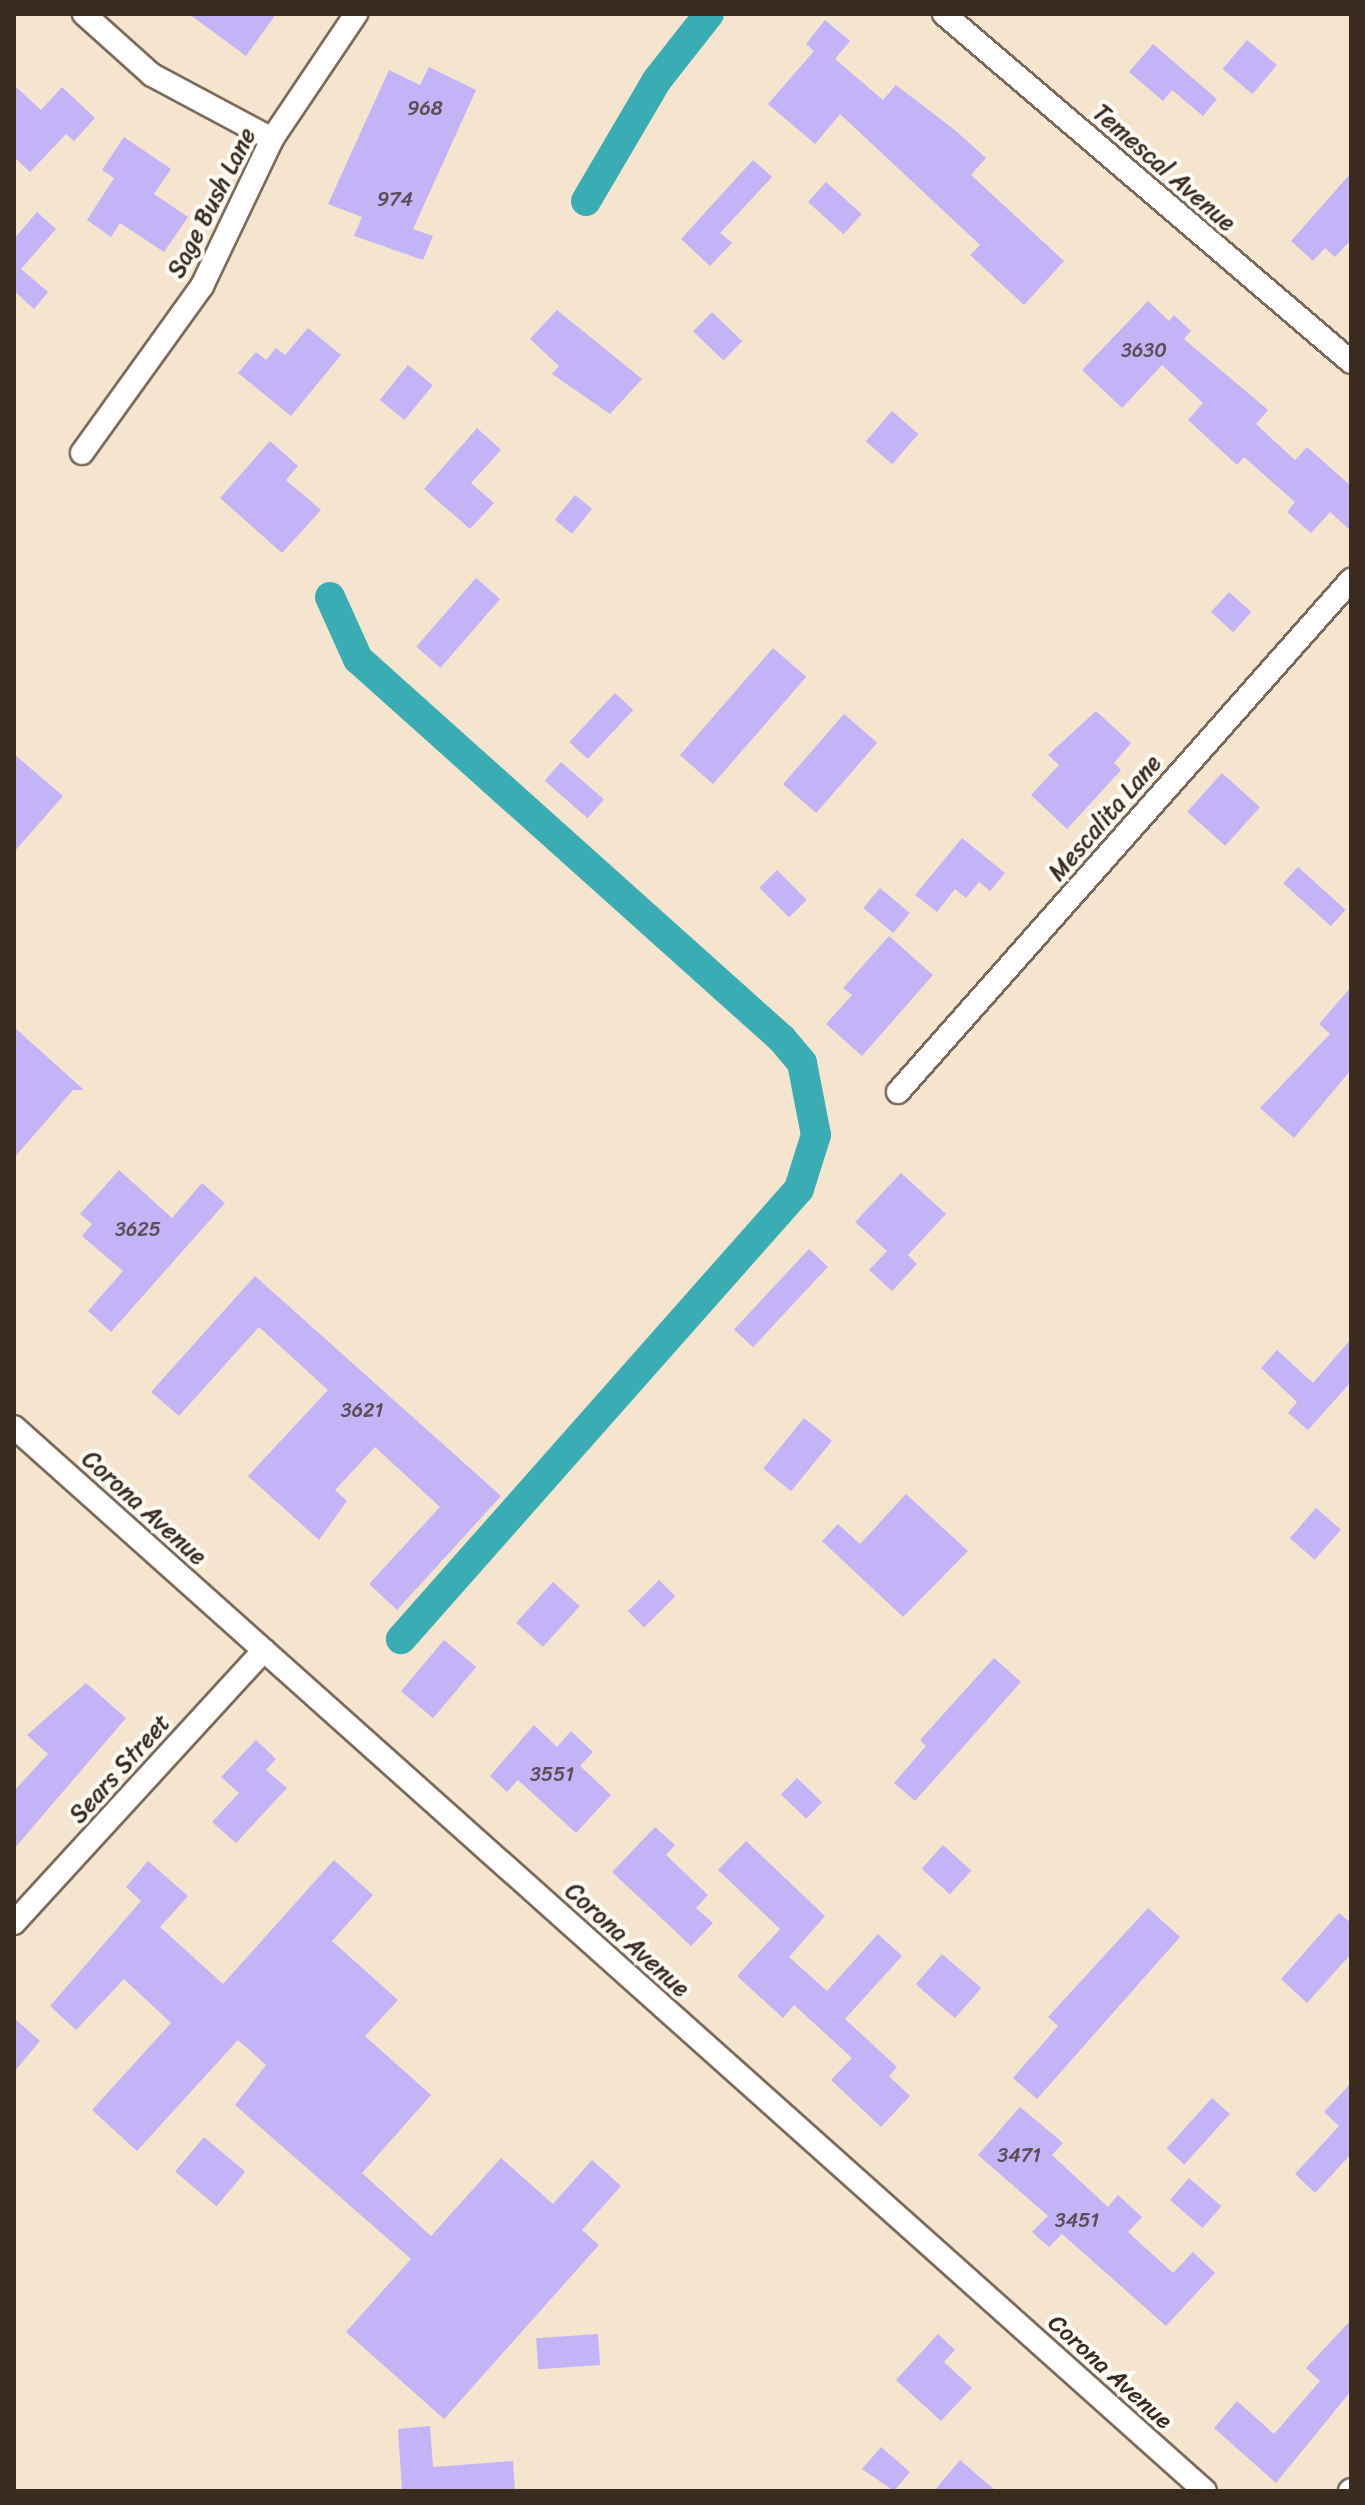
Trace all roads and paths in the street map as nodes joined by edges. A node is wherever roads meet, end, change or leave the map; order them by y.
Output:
1 (84, 14) edge
2 (356, 14) edge
3 (944, 14) edge
4 (272, 139) junction
5 (1351, 362) edge
6 (82, 453) dead end
7 (1351, 580) edge
8 (898, 1092) dead end
9 (14, 1427) edge
10 (264, 1650) junction
11 (14, 1923) edge
12 (1205, 2491) edge

1 - 4 street
2 - 4 street, Sage Bush Lane
3 - 5 street, Temescal Avenue
4 - 6 street, Sage Bush Lane
7 - 8 street, Mescalita Lane
9 - 10 street, Corona Avenue
10 - 11 street, Sears Street
10 - 12 street, Corona Avenue

